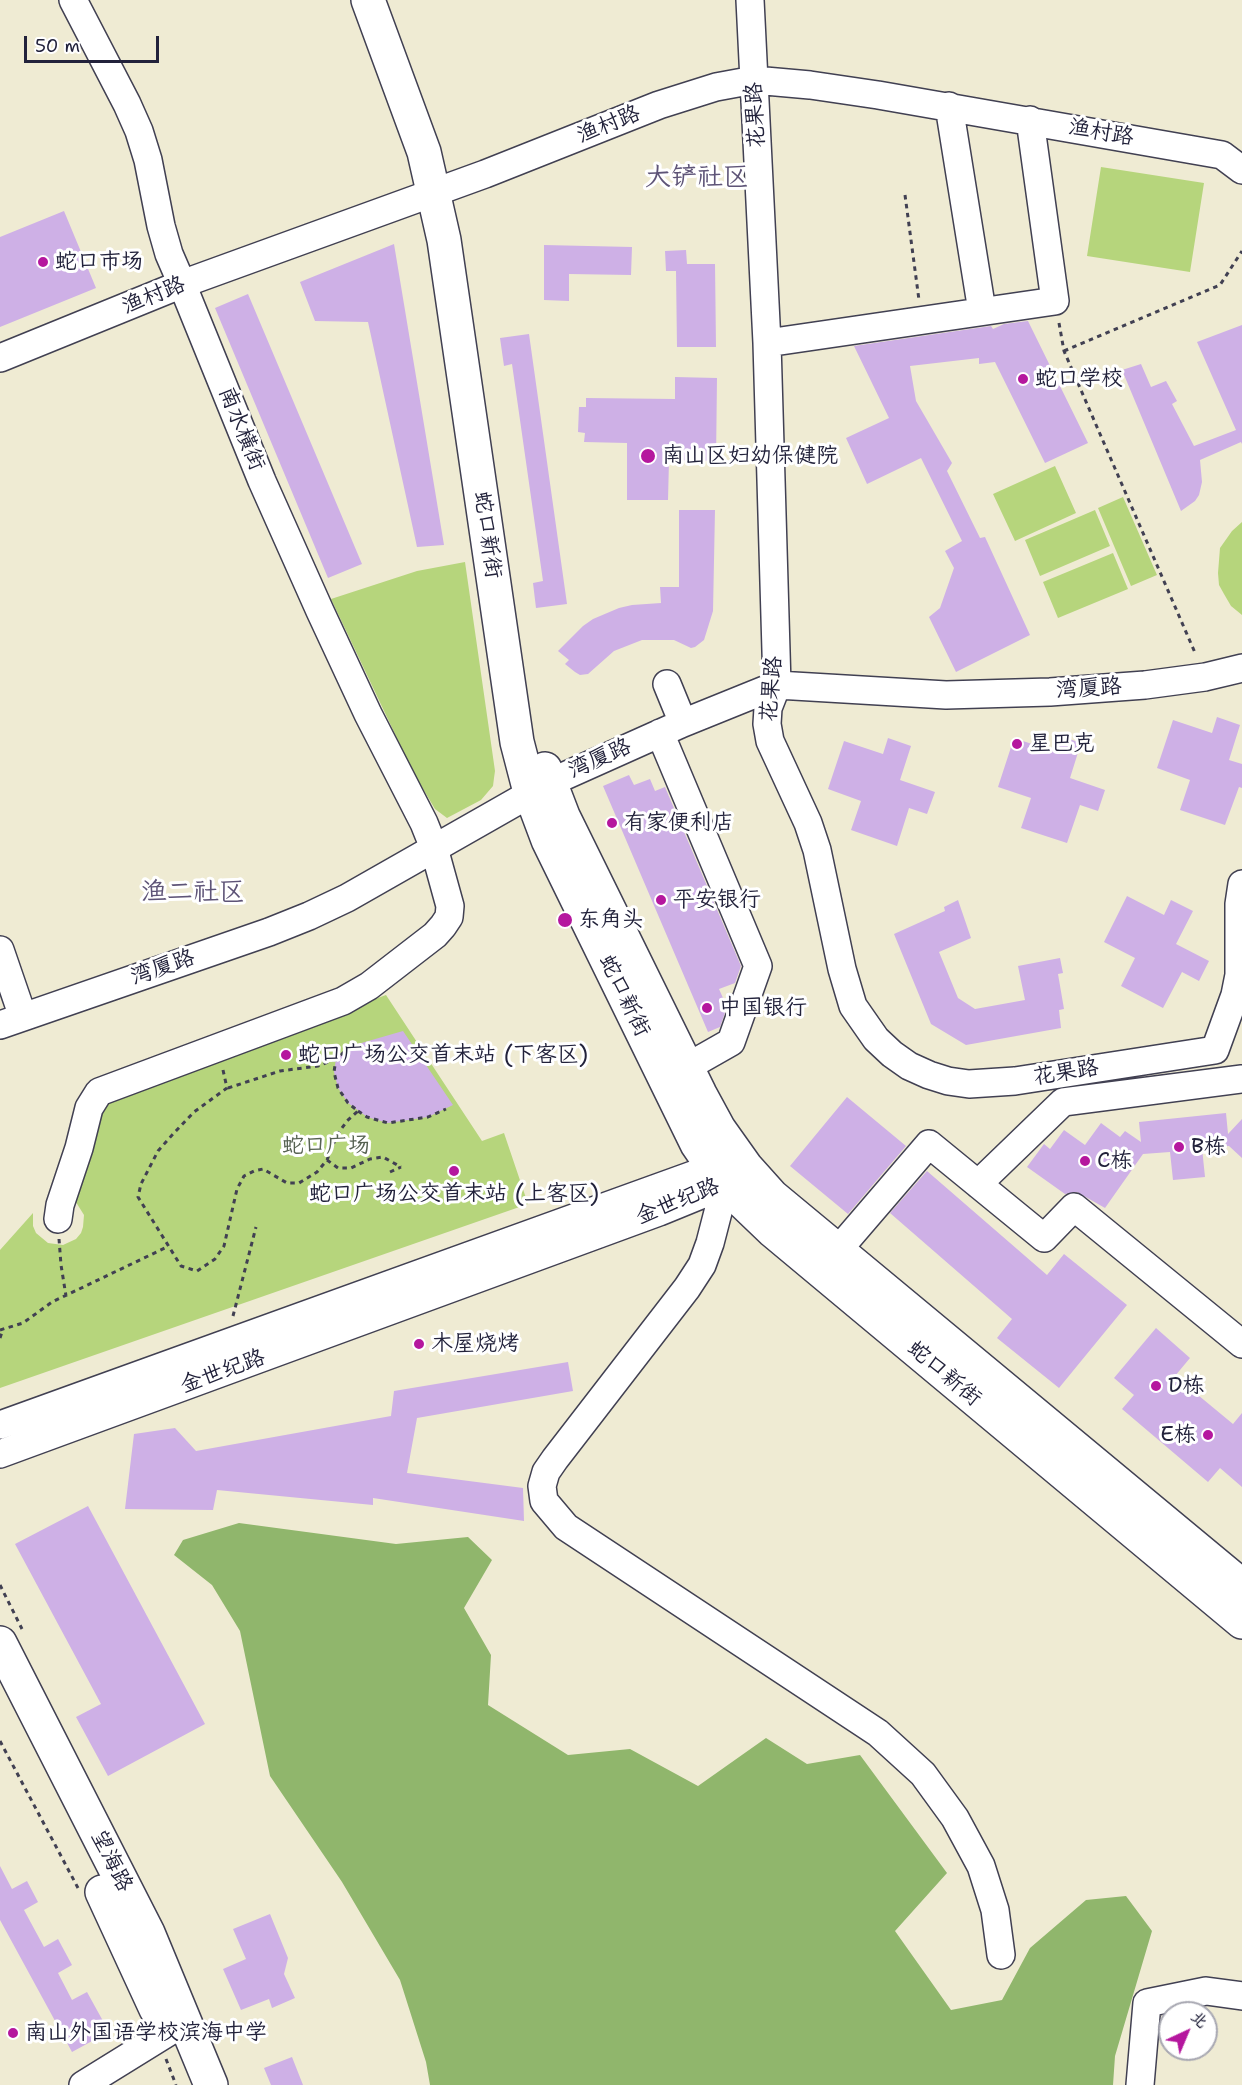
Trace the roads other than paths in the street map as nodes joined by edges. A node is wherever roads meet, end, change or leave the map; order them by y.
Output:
1 (73, 0) edge
2 (368, 0) edge
3 (386, 0) edge
4 (750, 0) edge
5 (754, 80) junction
6 (949, 106) junction
7 (1030, 120) junction
8 (1242, 170) edge
9 (441, 190) junction
10 (182, 285) junction
11 (982, 311) junction
12 (767, 343) junction
13 (0, 358) edge
14 (1242, 668) edge
15 (667, 684) dead end
16 (777, 685) junction
17 (671, 728) junction
18 (539, 788) junction
19 (434, 848) junction
20 (1242, 884) edge
21 (0, 950) edge
22 (11, 1021) edge
23 (687, 1067) junction
24 (1242, 1079) edge
25 (728, 1174) junction
26 (978, 1184) junction
27 (58, 1219) road end
28 (838, 1250) junction
29 (1242, 1344) edge
30 (103, 1388) junction
31 (119, 1411) junction
32 (0, 1425) edge
33 (0, 1455) edge
34 (1242, 1586) edge
35 (1242, 1622) edge
36 (0, 1643) edge
37 (0, 1691) edge
38 (1001, 1955) dead end
39 (1242, 1996) edge
40 (166, 2033) junction
41 (83, 2085) edge
42 (188, 2085) edge
43 (211, 2085) edge
44 (1140, 2085) edge

1 - 10 street, 南水横街
2 - 9 main road, 蛇口新街
3 - 9 main road, 蛇口新街
4 - 5 street, 花果路
5 - 6 street, 渔村路
5 - 9 street, 渔村路
5 - 12 street, 花果路
6 - 7 street, 渔村路
6 - 11 street
7 - 8 street, 渔村路
7 - 11 street
9 - 10 street, 渔村路
9 - 18 main road, 蛇口新街
10 - 13 street, 渔村路
10 - 19 street, 南水横街
11 - 12 street
12 - 16 street, 花果路
14 - 16 street, 湾厦路
15 - 17 street
16 - 17 street, 湾厦路
16 - 20 street, 花果路
17 - 18 street, 湾厦路
17 - 23 street
18 - 19 street, 湾厦路
18 - 23 main road, 蛇口新街
18 - 25 main road, 蛇口新街
19 - 22 street, 湾厦路
19 - 27 street, 南水横街
21 - 22 street
23 - 25 main road, 蛇口新街
24 - 26 street
25 - 28 main road, 蛇口新街
25 - 30 street, 金世纪路
25 - 31 street, 金世纪路
25 - 35 main road, 蛇口新街
25 - 38 street
26 - 28 street
26 - 29 street
28 - 34 main road, 蛇口新街
30 - 31 street
30 - 32 street, 金世纪路
31 - 33 street, 金世纪路
36 - 43 main road, 望海路
37 - 40 main road, 望海路
39 - 44 street
40 - 41 street
40 - 42 main road, 望海路

